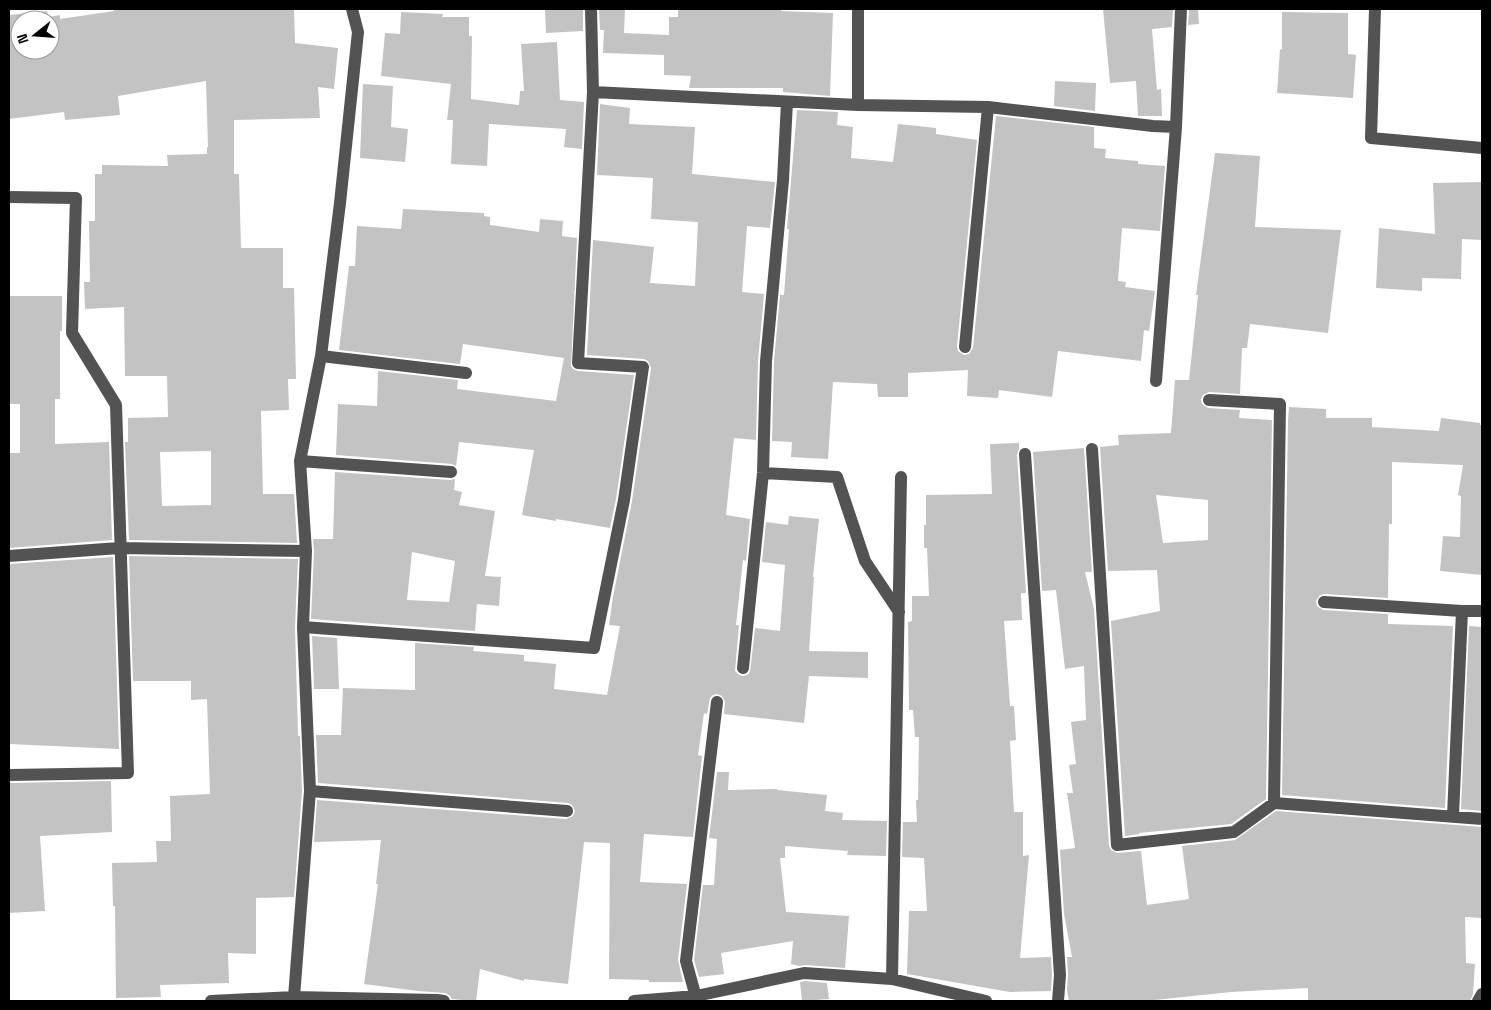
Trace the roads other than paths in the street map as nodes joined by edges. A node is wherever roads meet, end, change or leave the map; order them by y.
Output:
1 (352, 9) edge
2 (591, 9) edge
3 (858, 9) edge
4 (1182, 9) edge
5 (1375, 9) edge
6 (593, 92) junction
7 (787, 102) junction
8 (858, 105) junction
9 (988, 107) junction
10 (1176, 127) junction
11 (1482, 148) edge
12 (9, 196) edge
13 (965, 347) dead end
14 (322, 356) junction
15 (466, 373) dead end
16 (1156, 381) dead end
17 (1209, 400) dead end
18 (1092, 449) dead end
19 (1025, 454) dead end
20 (300, 461) junction
21 (451, 472) dead end
22 (764, 473) junction
23 (902, 477) dead end
24 (119, 548) junction
25 (306, 551) junction
26 (9, 556) edge
27 (1324, 602) dead end
28 (1462, 611) junction
29 (1482, 611) edge
30 (899, 612) junction
31 (302, 627) junction
32 (743, 668) dead end
33 (717, 702) dead end
34 (9, 774) edge
35 (310, 791) junction
36 (1274, 803) junction
37 (567, 811) dead end
38 (1453, 816) junction
39 (1482, 819) edge
40 (892, 979) junction
41 (1482, 994) edge
42 (294, 997) junction
43 (696, 999) edge
44 (211, 1001) edge
45 (440, 1001) edge
46 (634, 1001) edge
47 (986, 1001) edge
48 (1058, 1001) edge
49 (1478, 1001) edge

1 - 14 street
2 - 6 street
3 - 8 street
4 - 10 street
5 - 11 street
6 - 7 street
6 - 31 street
7 - 8 street
7 - 22 street
8 - 9 street
9 - 10 street
9 - 13 street
10 - 16 street
12 - 24 street
14 - 15 street
14 - 20 street
17 - 36 street
18 - 36 street
19 - 48 street
20 - 21 street
20 - 25 street
22 - 30 street
22 - 32 street
23 - 30 street
24 - 25 street
24 - 26 street
24 - 34 street
25 - 31 street
27 - 28 street
28 - 29 street
28 - 38 street
30 - 40 street
31 - 35 street
33 - 43 street
35 - 37 street
35 - 42 street
36 - 38 street
38 - 39 street
40 - 43 street
40 - 47 street
41 - 49 street
42 - 44 street
42 - 45 street
43 - 46 street

